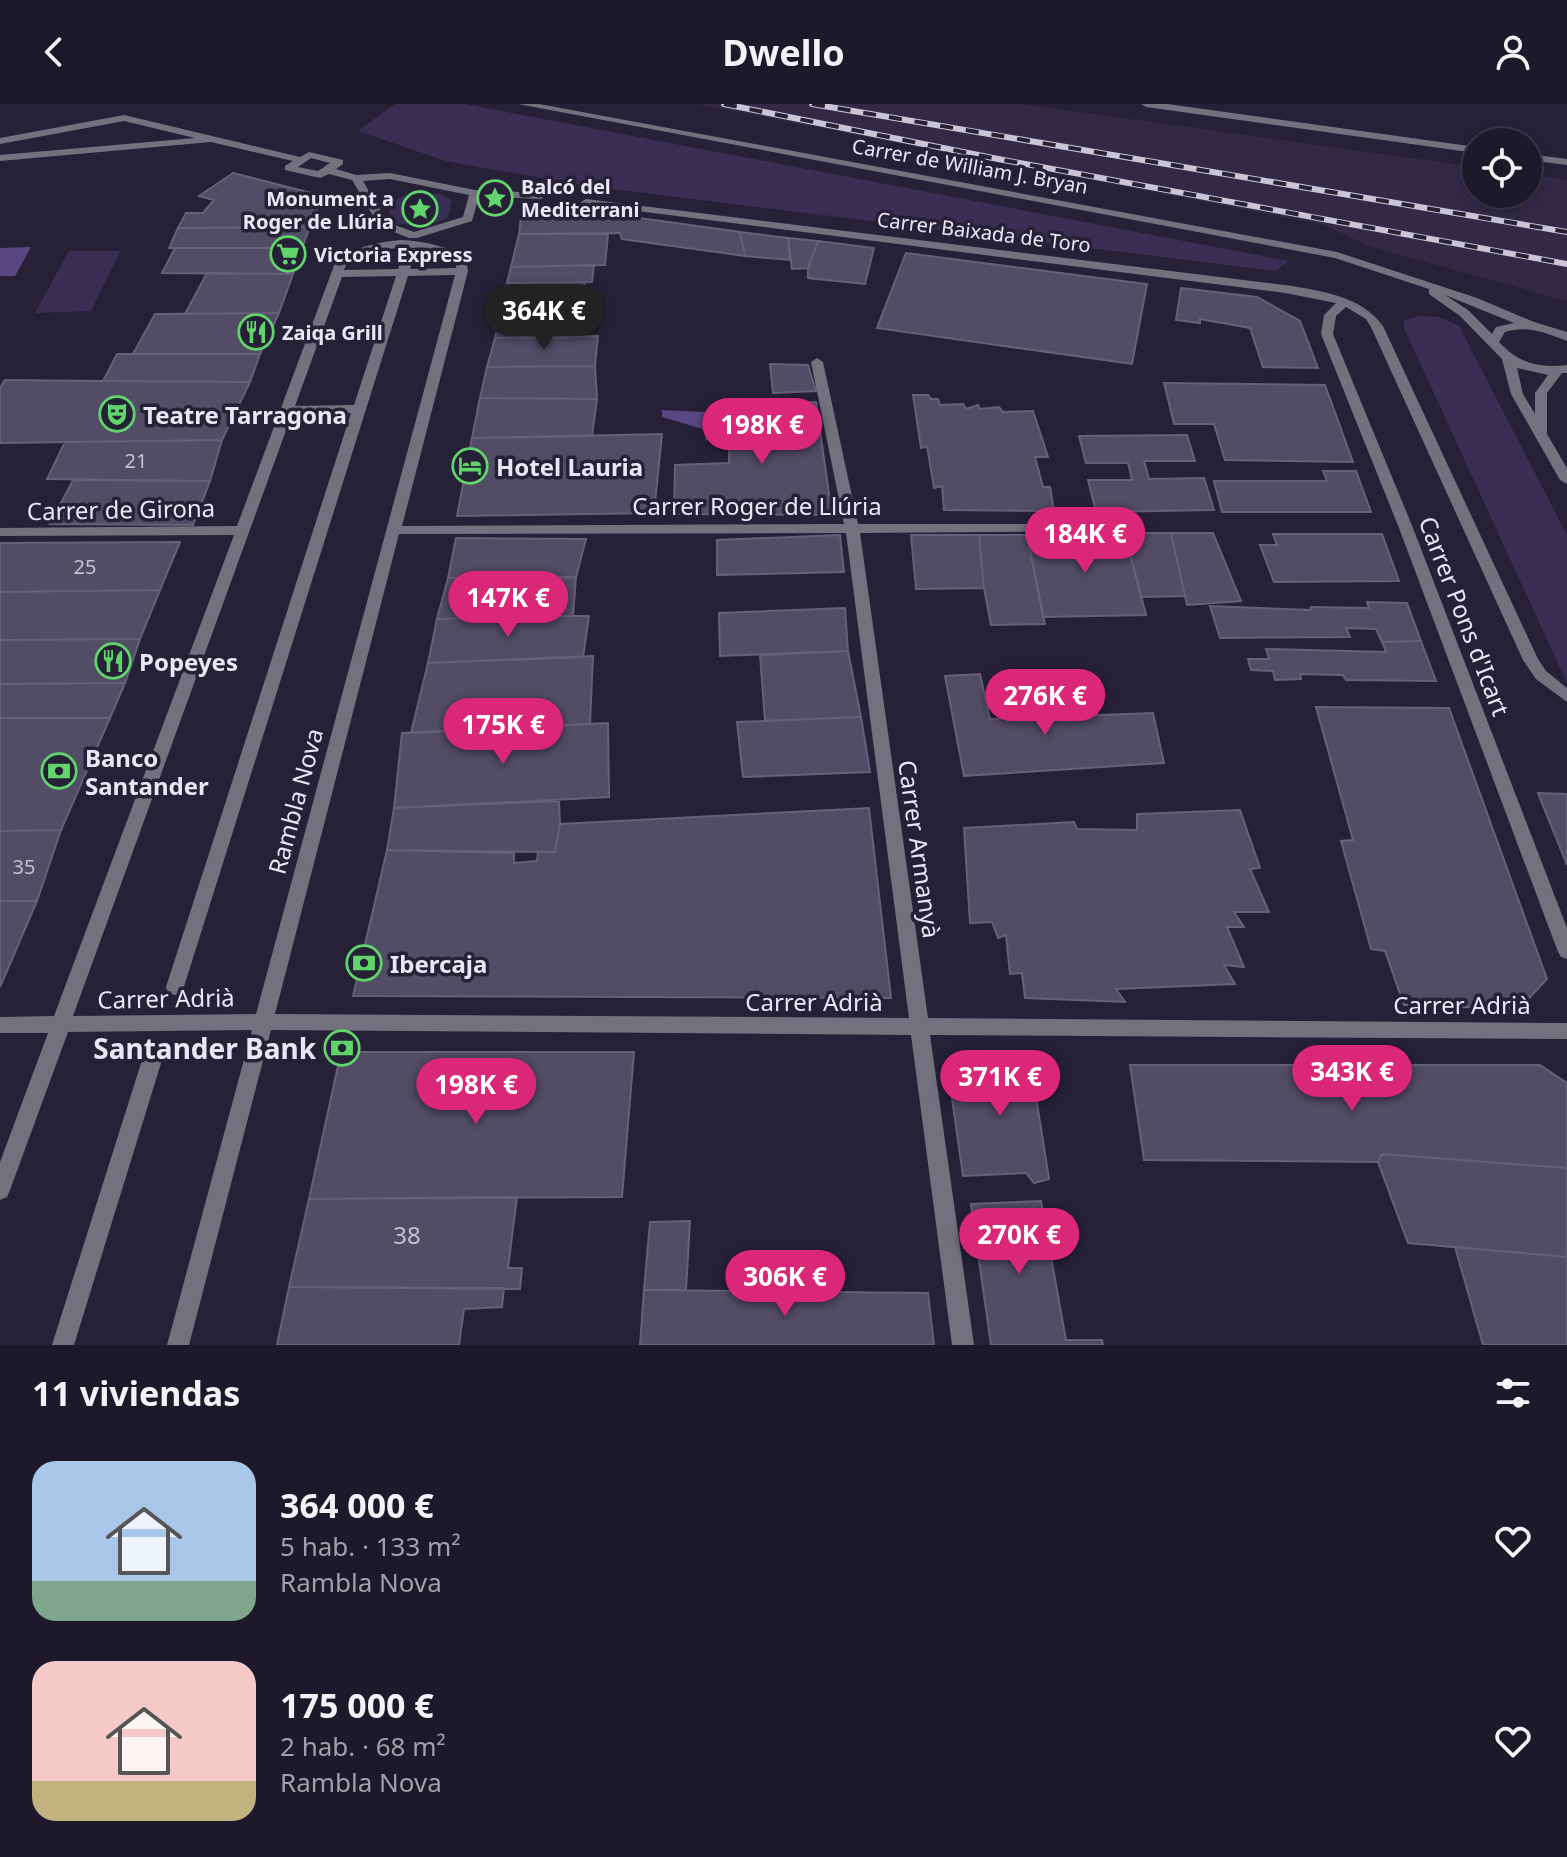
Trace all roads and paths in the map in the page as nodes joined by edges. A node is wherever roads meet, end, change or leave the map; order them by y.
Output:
1 (129, 104) edge
2 (523, 104) edge
3 (1146, 104) edge
4 (124, 118) junction
5 (221, 139) junction
6 (0, 141) edge
7 (1462, 148) edge
8 (0, 158) edge
9 (1542, 159) edge
10 (1567, 162) edge
11 (356, 178) junction
12 (475, 193) junction
13 (541, 196) dead end
14 (586, 202) dead end
15 (412, 245) junction
16 (462, 271) junction
17 (403, 272) junction
18 (337, 274) junction
19 (1407, 276) junction
20 (1343, 303) junction
21 (1532, 326) junction
22 (1566, 336) edge
23 (1493, 342) junction
24 (1508, 359) junction
25 (817, 362) dead end
26 (1562, 369) edge
27 (359, 409) junction
28 (286, 410) junction
29 (1543, 434) junction
30 (1567, 480) edge
31 (852, 527) junction
32 (1121, 527) dead end
33 (243, 530) junction
34 (394, 530) junction
35 (0, 532) edge
36 (1567, 696) edge
37 (1567, 952) edge
38 (175, 987) dead end
39 (263, 1022) junction
40 (0, 1025) edge
41 (61, 1026) junction
42 (920, 1027) junction
43 (1567, 1031) edge
44 (152, 1060) dead end
45 (0, 1190) edge
46 (63, 1345) edge
47 (178, 1345) edge
48 (963, 1345) edge

1 - 4 street
2 - 19 street, Carrer de William J. Bryan
3 - 7 street
4 - 5 street
4 - 6 street
5 - 8 street
5 - 11 street
9 - 10 street
11 - 12 street
11 - 12 street
12 - 13 street
14 - 20 street, Carrer Baixada de Toro
15 - 16 street
15 - 17 street
15 - 18 street
16 - 17 street
16 - 34 street, Rambla Nova
17 - 18 street
17 - 27 street
18 - 28 street
19 - 21 street, Carrer de William J. Bryan
19 - 23 street, Carrer de William J. Bryan
20 - 36 street, Carrer Baixada de Toro
20 - 37 street, Carrer Pons d'Icart
21 - 22 street, Carrer de William J. Bryan
21 - 23 street
23 - 24 street, Carrer de William J. Bryan
24 - 26 street
24 - 29 street
25 - 31 street, Carrer Armanyà
26 - 29 street
27 - 28 street
27 - 38 street
28 - 33 street
29 - 30 street
31 - 32 street, Carrer Roger de Llúria
31 - 34 street, Carrer Roger de Llúria
31 - 42 street, Carrer Armanyà
33 - 35 street, Carrer de Girona
33 - 41 street
34 - 39 street, Rambla Nova
39 - 41 street, Carrer Adrià
39 - 42 street, Carrer Adrià
39 - 47 street, Rambla Nova
40 - 41 street, Carrer Adrià
41 - 45 street
42 - 43 street, Carrer Adrià
42 - 48 street, Carrer Armanyà
44 - 46 street

